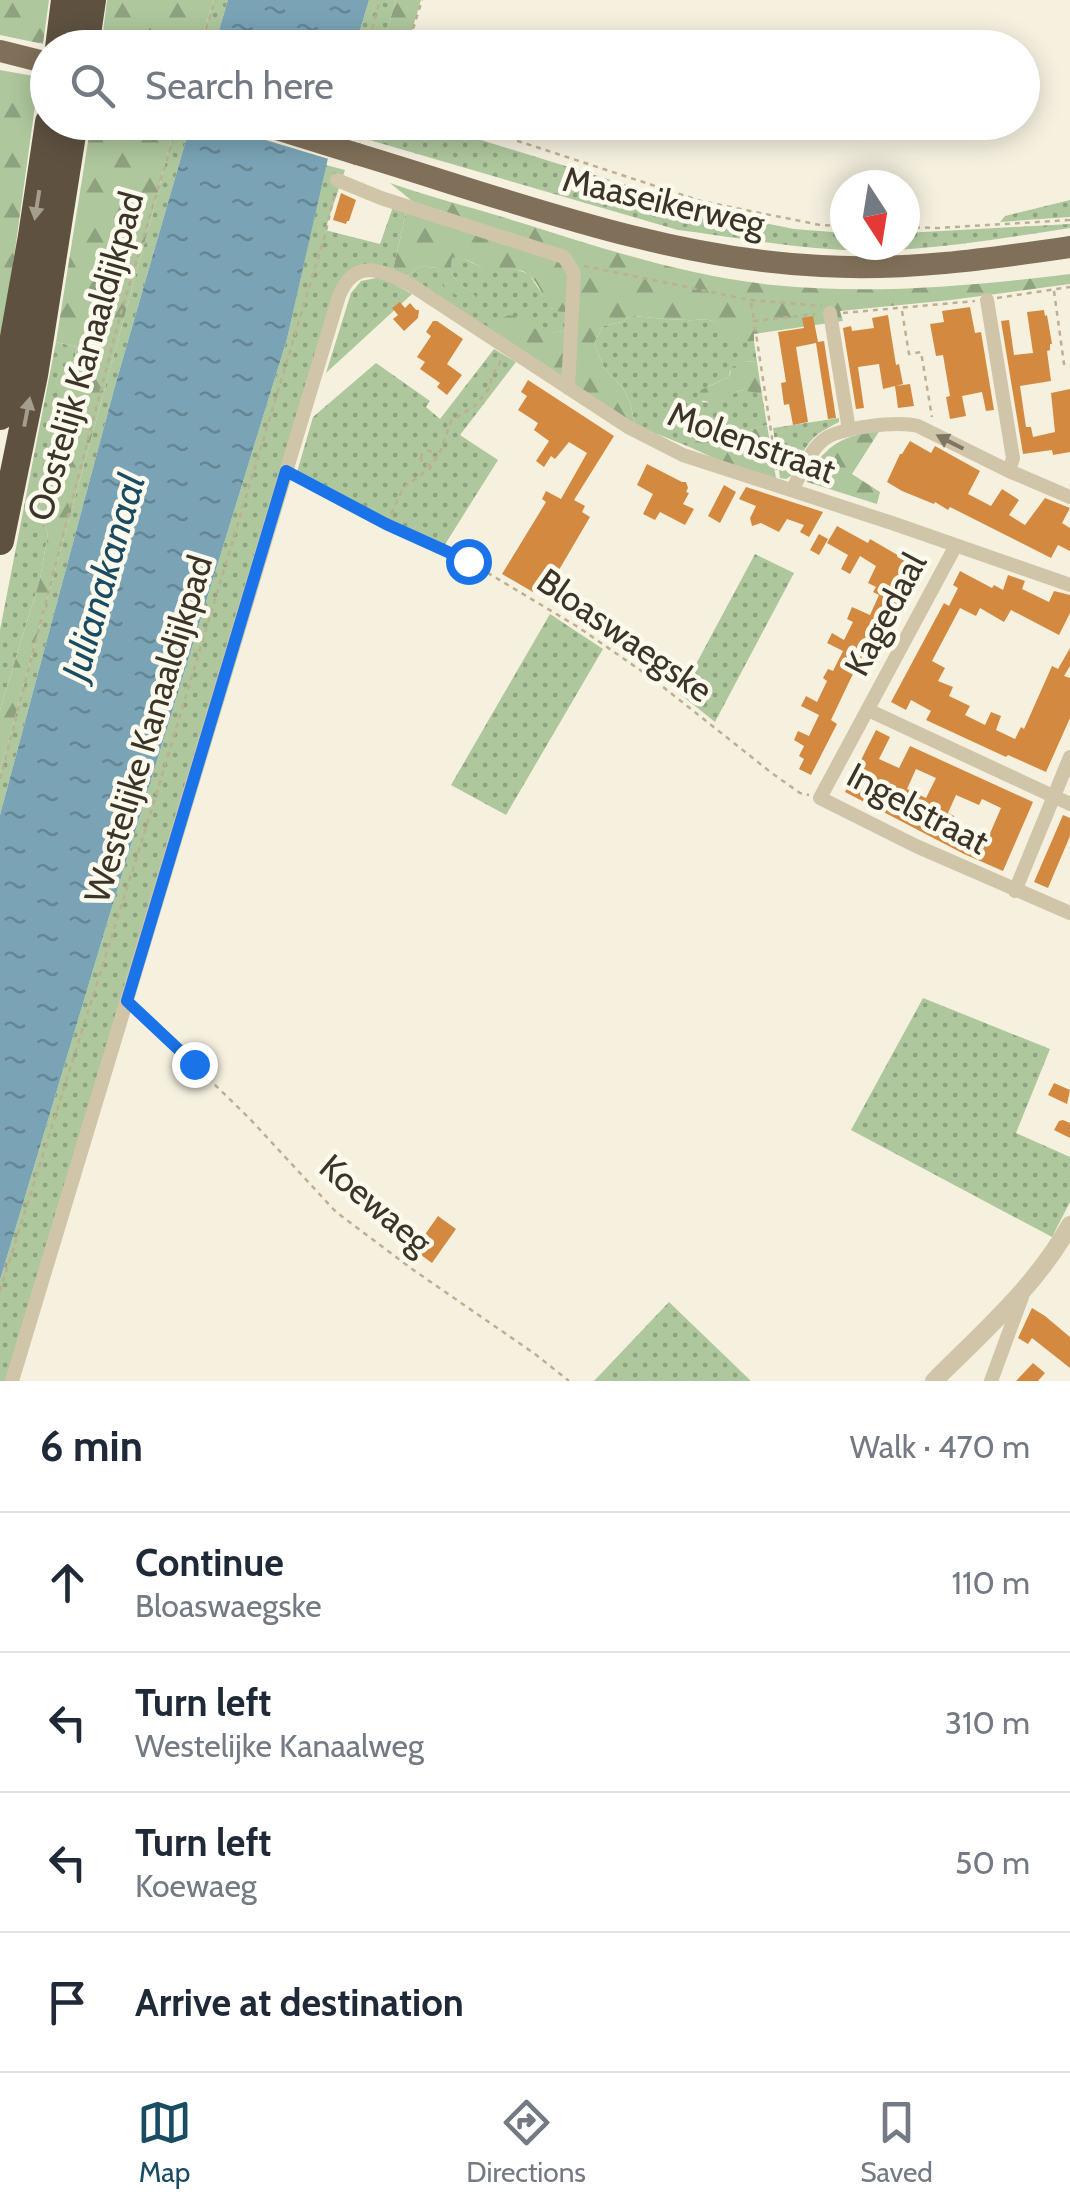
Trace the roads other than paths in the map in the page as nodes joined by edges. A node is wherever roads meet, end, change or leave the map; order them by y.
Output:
1 (66, 0) edge
2 (92, 0) edge
3 (62, 30) edge
4 (88, 30) edge
5 (0, 52) edge
6 (30, 58) edge
7 (46, 140) edge
8 (71, 140) edge
9 (312, 140) edge
10 (337, 180) road end
11 (1070, 248) edge
12 (986, 300) road end
13 (830, 313) road end
14 (568, 388) junction
15 (0, 416) edge
16 (849, 430) junction
17 (1009, 471) junction
18 (785, 488) junction
19 (1070, 497) edge
20 (0, 542) edge
21 (955, 547) junction
22 (1070, 585) edge
23 (868, 710) junction
24 (1070, 756) edge
25 (1053, 796) junction
26 (1070, 804) edge
27 (1015, 891) junction
28 (1070, 913) edge
29 (1070, 1225) edge
30 (1026, 1287) junction
31 (12, 1381) edge
32 (934, 1381) edge
33 (991, 1381) edge

1 - 3 highway
2 - 4 highway
5 - 6 main road
7 -> 15 highway
20 -> 8 highway
9 - 11 main road, Maaseikerweg, bridge
10 - 14 street
12 - 17 street
13 - 16 street
14 - 18 street, Molenstraat
14 - 31 street, Molenstraat
17 -> 16 street
16 - 18 street
17 - 19 street
18 - 21 street, Molenstraat
21 - 22 street, Molenstraat
21 - 23 street, Kagedaal
23 - 25 street
23 - 27 street, Ingelstraat
24 - 25 street
25 - 26 street
25 - 27 street
27 - 28 street, Ingelstraat
29 - 30 street
30 - 32 street
30 - 33 street

